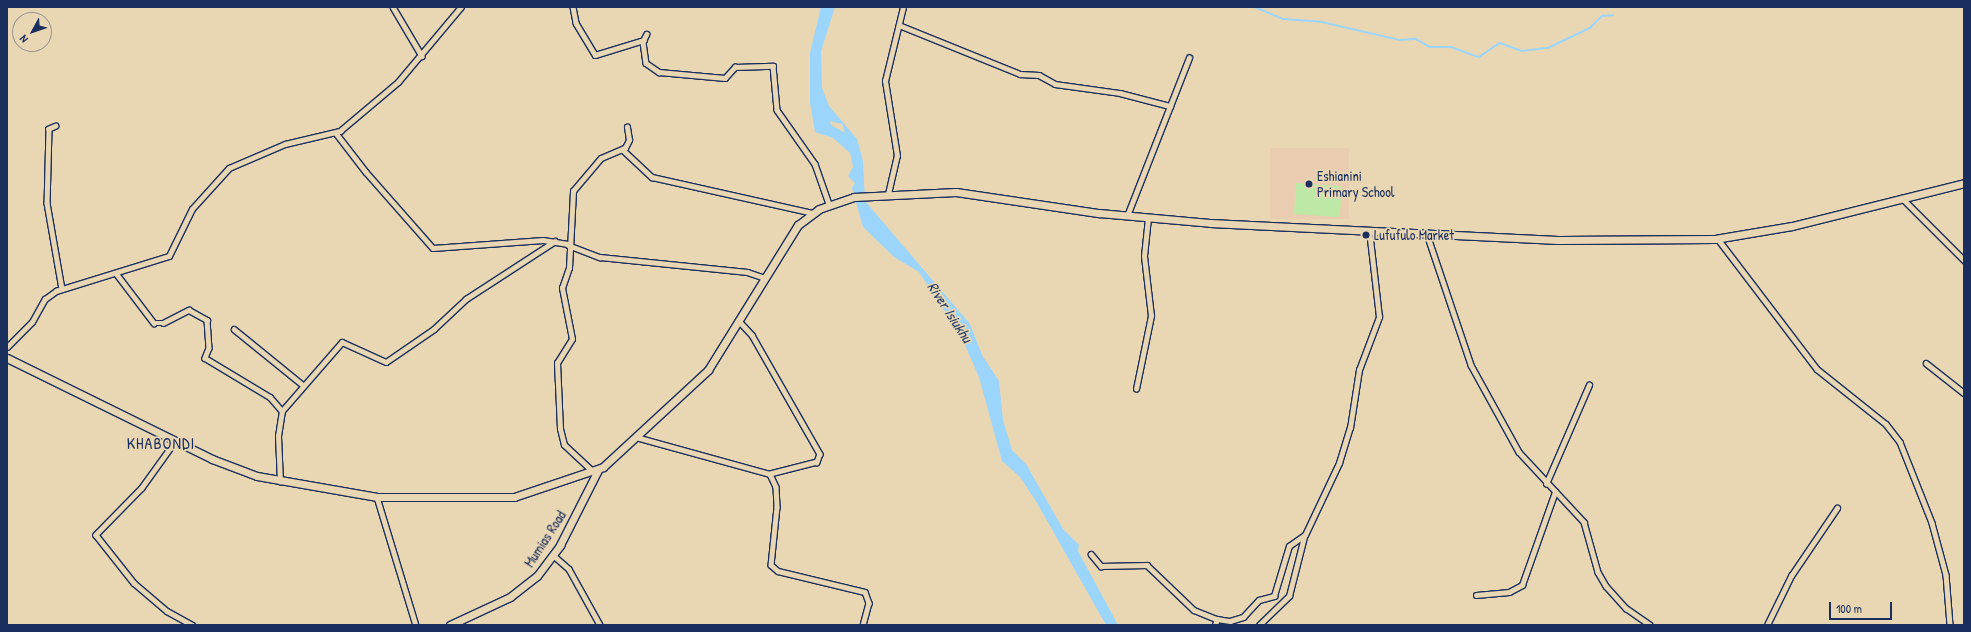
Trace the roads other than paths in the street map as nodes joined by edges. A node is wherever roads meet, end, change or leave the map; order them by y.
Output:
1 (393, 7) edge
2 (461, 7) edge
3 (573, 7) edge
4 (903, 7) edge
5 (899, 24) junction
6 (647, 34) dead end
7 (644, 40) junction
8 (422, 56) junction
9 (1189, 58) dead end
10 (1170, 106) junction
11 (56, 126) dead end
12 (627, 127) dead end
13 (336, 132) junction
14 (623, 150) junction
15 (1964, 183) edge
16 (888, 194) junction
17 (1902, 198) junction
18 (829, 204) junction
19 (813, 213) junction
20 (1128, 216) junction
21 (1148, 218) junction
22 (1369, 231) junction
23 (1427, 234) junction
24 (1718, 239) junction
25 (555, 241) junction
26 (568, 244) junction
27 (1964, 260) edge
28 (116, 273) junction
29 (765, 278) junction
30 (62, 289) junction
31 (740, 322) junction
32 (234, 329) dead end
33 (7, 347) edge
34 (7, 358) edge
35 (1926, 364) dead end
36 (303, 385) junction
37 (1589, 385) dead end
38 (1136, 390) dead end
39 (1964, 393) edge
40 (282, 411) junction
41 (636, 437) junction
42 (175, 442) junction
43 (595, 470) junction
44 (770, 474) junction
45 (280, 482) junction
46 (1546, 484) junction
47 (1555, 492) junction
48 (377, 497) junction
49 (1838, 508) dead end
50 (1305, 536) junction
51 (1091, 554) dead end
52 (553, 555) junction
53 (1476, 595) dead end
54 (1216, 619) junction
55 (464, 622) edge
56 (192, 625) edge
57 (416, 625) edge
58 (450, 625) edge
59 (600, 625) edge
60 (863, 625) edge
61 (1215, 625) edge
62 (1259, 625) edge
63 (1650, 625) edge
64 (1767, 625) edge
65 (1950, 625) edge

1 - 8 street
2 - 8 street
3 - 7 street
4 - 5 street
5 - 10 street
5 - 16 street
6 - 7 street
7 - 18 street
8 - 13 street
9 - 10 street
10 - 20 street
11 - 30 street
12 - 14 street
13 - 25 street
13 - 28 street
14 - 19 street
14 - 26 street
15 - 17 street
16 - 18 street
16 - 20 street
17 - 24 street
17 - 27 street
18 - 19 street
19 - 29 street
20 - 21 street
21 - 22 street
21 - 38 street
22 - 23 street
22 - 50 street
23 - 24 street
23 - 46 street
24 - 65 street
25 - 26 street
25 - 36 street
26 - 29 street
26 - 43 street
28 - 30 street
28 - 40 street
29 - 31 street
30 - 33 street
31 - 41 street
31 - 44 street
32 - 36 street
34 - 42 street
35 - 39 street
36 - 40 street
37 - 46 street
40 - 45 street
41 - 43 street
41 - 44 street
42 - 45 street
42 - 56 street
43 - 48 street
43 - 52 street, Mumias Road
44 - 60 street
45 - 48 street
46 - 47 street
47 - 53 street
47 - 63 street
48 - 57 street
49 - 64 street
50 - 54 street
50 - 62 street
51 - 54 street
52 - 55 street, Mumias Road
52 - 59 street
54 - 61 street
55 - 58 street, Mumias Road

